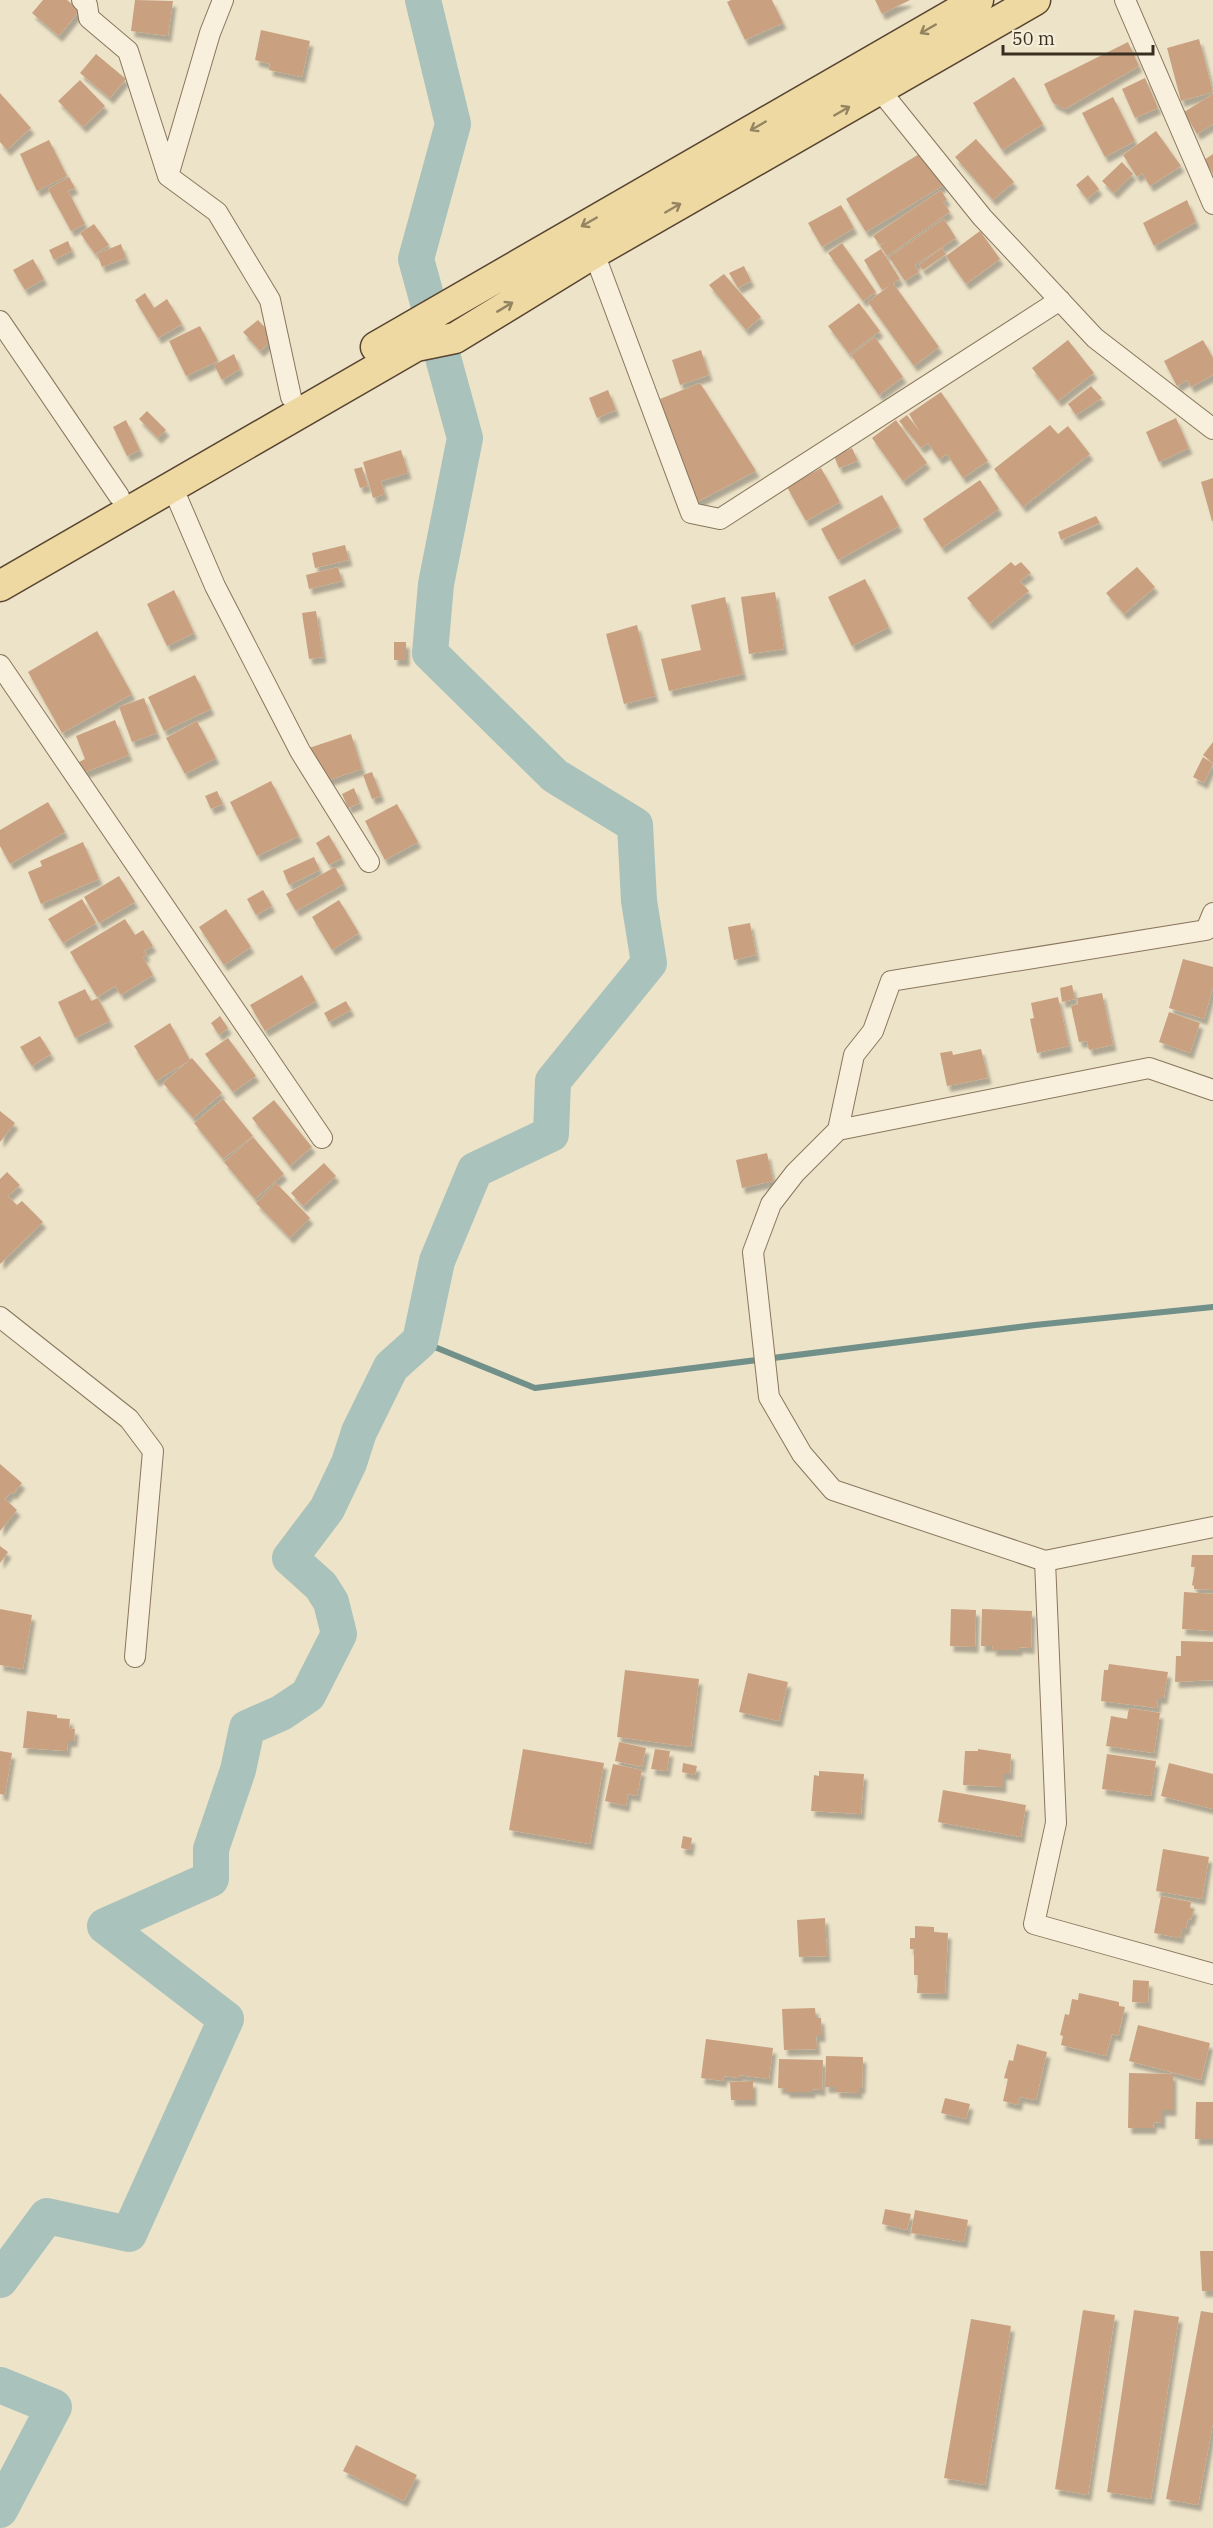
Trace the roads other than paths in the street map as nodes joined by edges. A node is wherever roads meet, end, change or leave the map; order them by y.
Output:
1 (82, 0) edge
2 (223, 0) edge
3 (978, 0) edge
4 (1035, 0) edge
5 (1125, 0) edge
6 (879, 89) junction
7 (168, 176) junction
8 (1213, 204) edge
9 (594, 253) junction
10 (1060, 300) junction
11 (0, 321) edge
12 (291, 397) junction
13 (1213, 429) edge
14 (172, 486) junction
15 (118, 496) junction
16 (0, 566) edge
17 (0, 586) edge
18 (0, 665) edge
19 (369, 862) dead end
20 (1211, 926) edge
21 (1213, 1090) edge
22 (838, 1130) junction
23 (322, 1138) dead end
24 (0, 1317) edge
25 (1213, 1527) edge
26 (1045, 1561) junction
27 (135, 1657) dead end
28 (1213, 1974) edge

1 - 7 street
2 - 7 street
3 -> 12 main road
4 - 6 main road
5 - 8 street
9 -> 6 main road
6 - 10 street
7 - 12 street
9 - 10 street
14 -> 9 main road
10 - 13 street
11 - 15 street
12 - 15 main road
14 - 17 main road
14 - 19 street
15 - 16 main road
18 - 23 street
20 - 22 street
21 - 22 street
22 - 26 street
24 - 27 street
25 - 26 street
26 - 28 street

